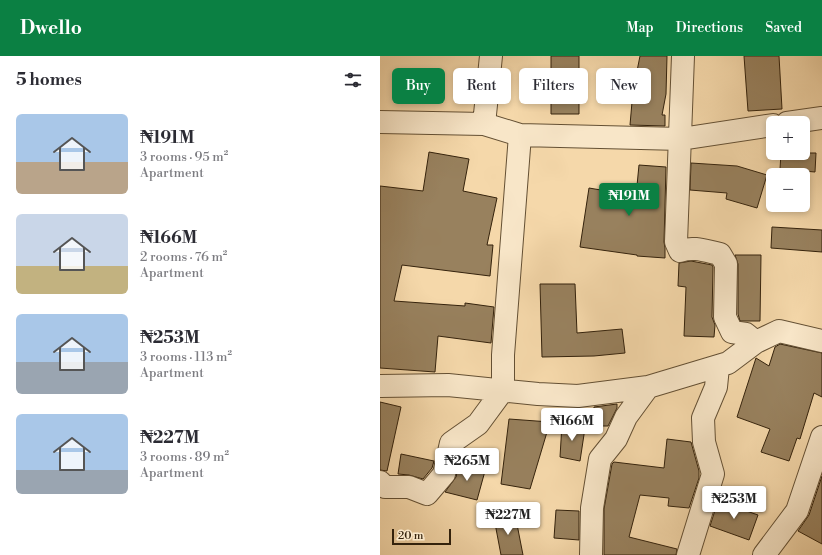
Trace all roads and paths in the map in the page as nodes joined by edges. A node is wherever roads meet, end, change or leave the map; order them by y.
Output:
1 (491, 56) edge
2 (683, 56) edge
3 (822, 118) edge
4 (810, 120) edge
5 (380, 122) edge
6 (484, 124) junction
7 (766, 126) edge
8 (520, 135) junction
9 (681, 139) junction
10 (822, 341) edge
11 (756, 342) junction
12 (718, 367) junction
13 (380, 386) edge
14 (648, 387) junction
15 (503, 390) junction
16 (822, 437) edge
17 (380, 482) edge
18 (591, 555) edge
19 (688, 555) edge
20 (764, 555) edge

1 - 6 street
2 - 9 street
3 - 4 street
5 - 6 street
6 - 8 street
7 - 9 street
8 - 9 street
8 - 15 street
9 - 11 street
10 - 11 street
11 - 12 street
12 - 14 street
12 - 19 street
13 - 15 street
14 - 15 street
14 - 18 street
15 - 17 street
16 - 20 street

